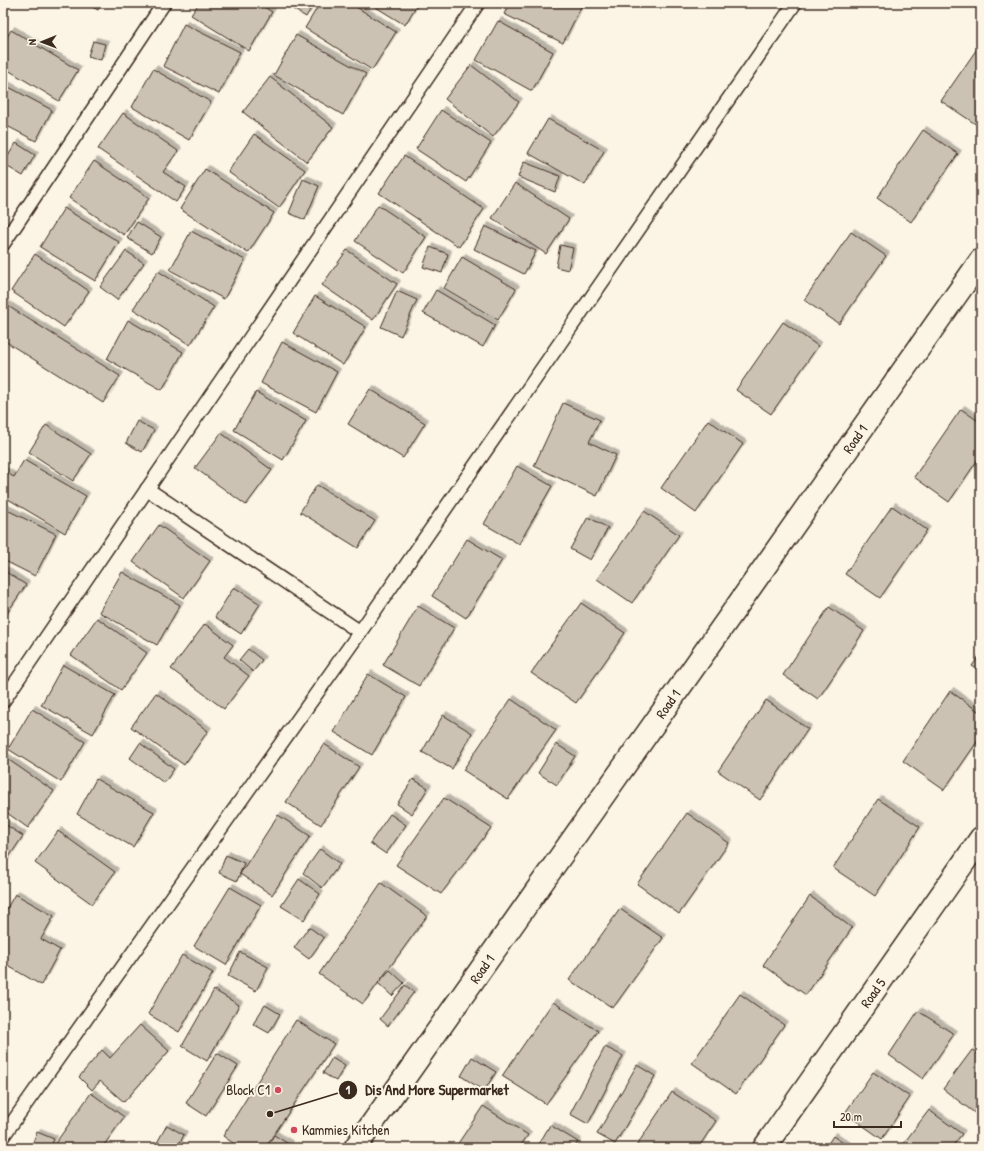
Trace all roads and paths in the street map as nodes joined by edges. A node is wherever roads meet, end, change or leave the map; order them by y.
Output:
1 (164, 3) edge
2 (478, 3) edge
3 (796, 3) edge
4 (3, 244) edge
5 (981, 260) edge
6 (147, 489) junction
7 (360, 632) junction
8 (3, 701) edge
9 (981, 838) edge
10 (3, 1136) edge
11 (355, 1148) edge
12 (764, 1148) edge

1 - 4 lane
2 - 6 lane
3 - 7 lane
5 - 11 street, Road 1
6 - 7 lane
6 - 8 lane
7 - 10 lane
9 - 12 street, Road 5

